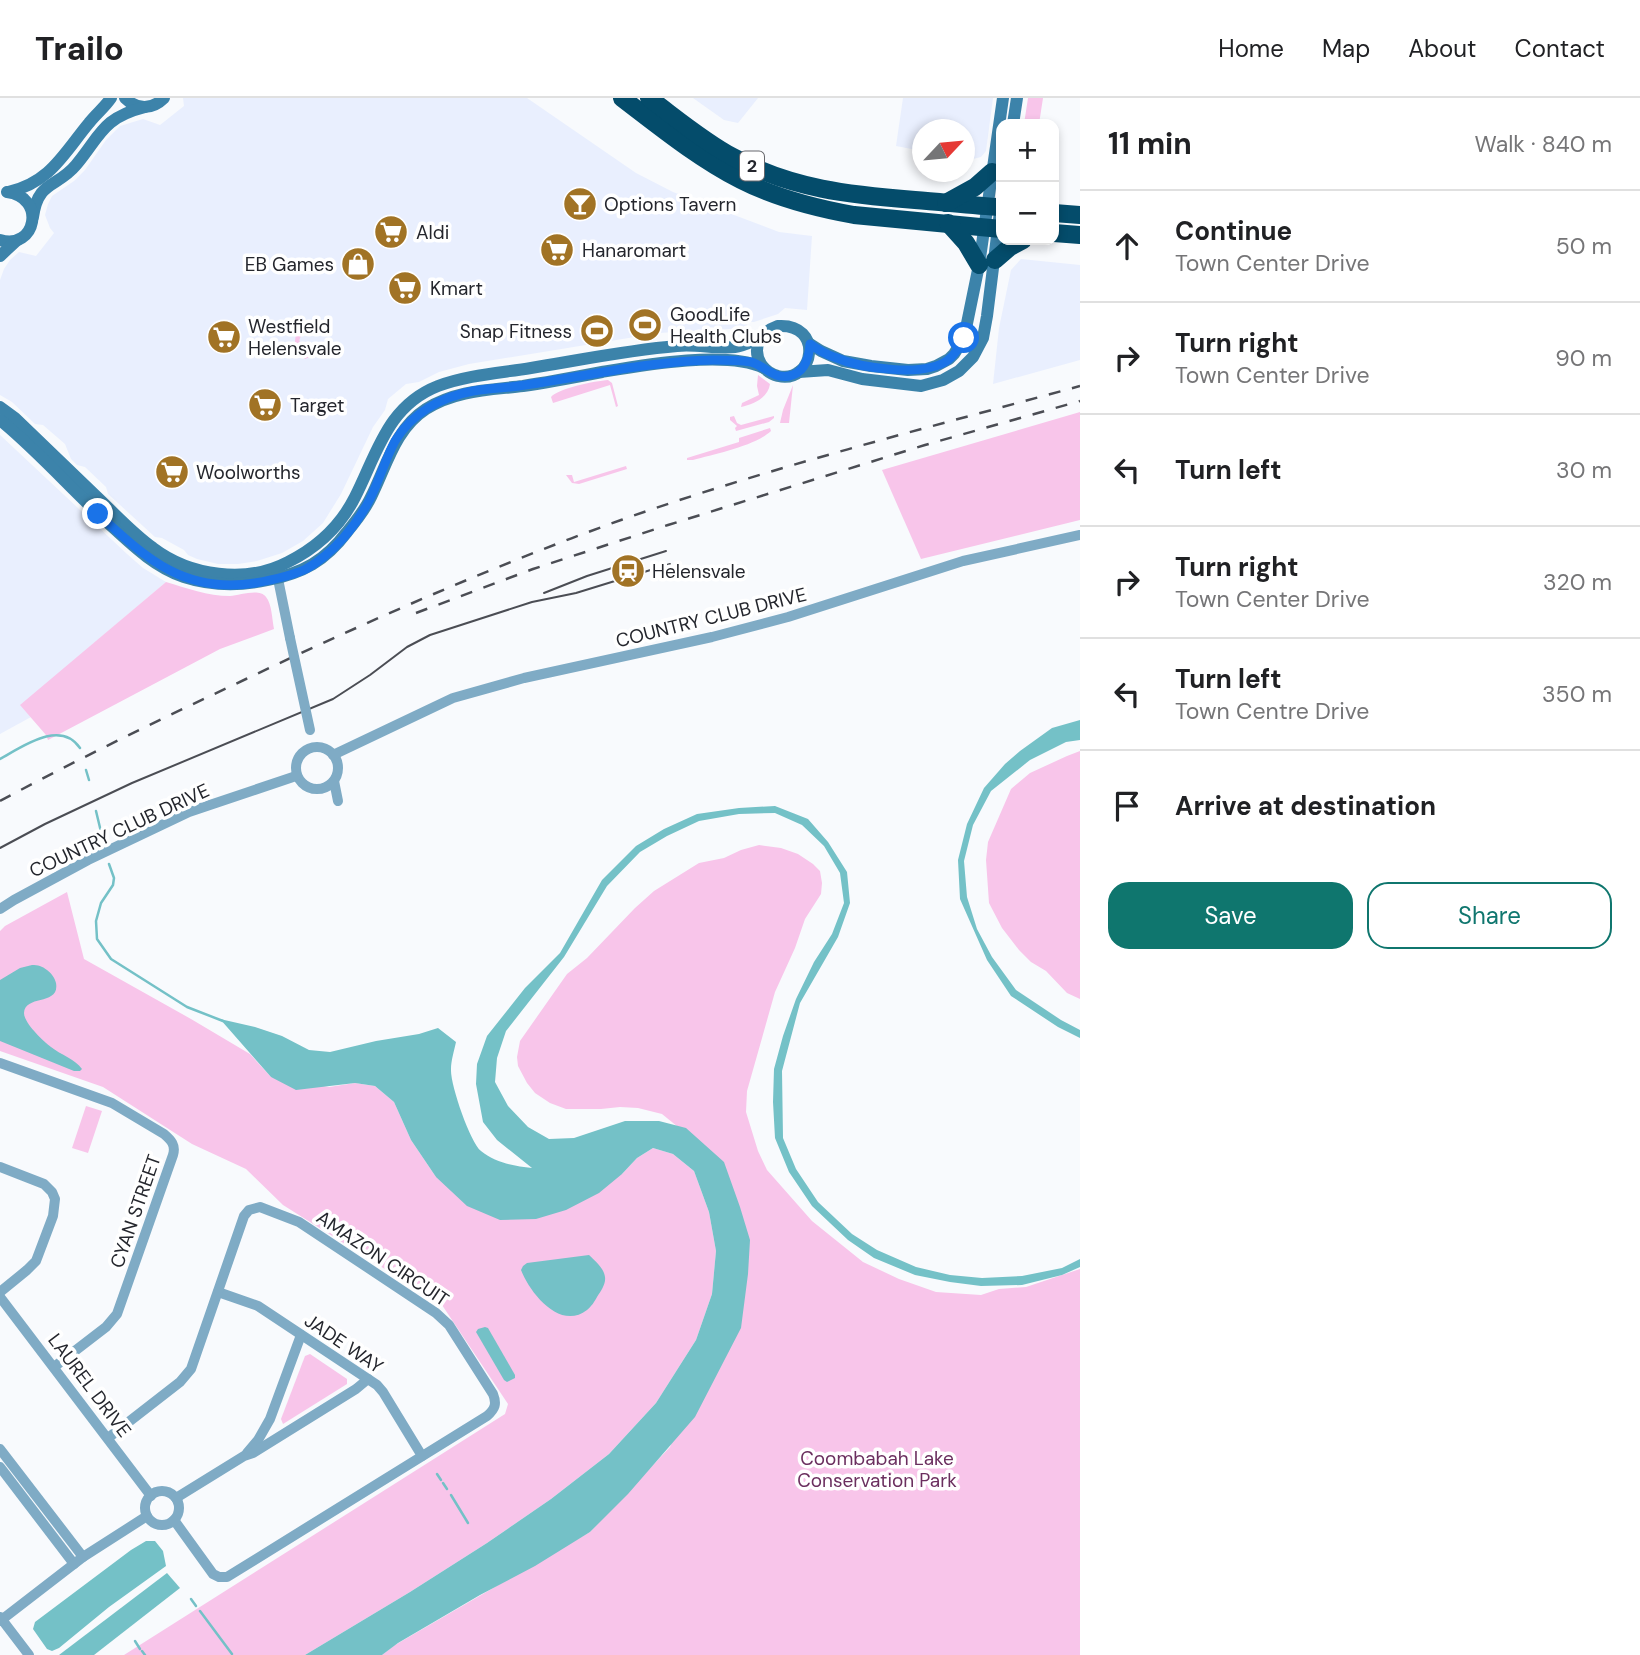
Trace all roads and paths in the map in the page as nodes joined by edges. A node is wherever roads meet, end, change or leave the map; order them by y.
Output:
1 (111, 98) edge
2 (125, 98) edge
3 (164, 98) edge
4 (622, 98) edge
5 (649, 98) edge
6 (1003, 98) edge
7 (1017, 98) edge
8 (145, 107) junction
9 (1014, 119) edge
10 (992, 172) junction
11 (4, 193) edge
12 (996, 199) edge
13 (946, 203) junction
14 (996, 206) edge
15 (1059, 213) edge
16 (1080, 215) edge
17 (33, 217) junction
18 (947, 223) junction
19 (994, 228) edge
20 (1059, 233) edge
21 (1080, 235) edge
22 (0, 240) edge
23 (16, 241) junction
24 (1014, 245) edge
25 (0, 256) edge
26 (987, 262) junction
27 (760, 338) junction
28 (810, 344) junction
29 (621, 352) junction
30 (625, 368) junction
31 (764, 368) junction
32 (799, 372) junction
33 (0, 407) edge
34 (1, 422) edge
35 (42, 444) junction
36 (56, 473) junction
37 (1080, 535) edge
38 (276, 573) junction
39 (355, 743) junction
40 (315, 748) junction
41 (333, 755) junction
42 (338, 767) junction
43 (296, 776) junction
44 (0, 909) edge
45 (0, 1063) edge
46 (0, 1167) edge
47 (0, 1292) edge
48 (218, 1292) junction
49 (0, 1297) edge
50 (301, 1335) junction
51 (54, 1367) junction
52 (368, 1379) junction
53 (108, 1438) junction
54 (0, 1449) edge
55 (244, 1456) junction
56 (422, 1456) junction
57 (0, 1467) edge
58 (151, 1496) junction
59 (176, 1498) junction
60 (147, 1516) junction
61 (174, 1520) junction
62 (79, 1561) junction
63 (1, 1619) edge
64 (29, 1655) edge

1 - 11 street
2 - 8 street
3 - 8 street
4 - 18 highway, 2
5 - 13 highway, 2
6 - 10 street
7 - 9 street
8 - 17 street
10 - 12 street
10 - 13 highway
11 - 17 street
13 - 14 highway, 2
15 - 16 highway
17 - 23 street
18 - 19 highway, 2
18 - 26 highway
19 - 26 street
20 - 21 highway
22 - 23 street
23 - 25 street
24 - 26 highway
26 - 28 street
26 - 32 street
27 - 28 street
27 - 29 street
27 - 31 street
28 - 32 street
29 - 30 street
29 - 38 street
30 - 31 street
30 - 38 street
31 - 32 street
33 - 35 street
34 - 36 street
35 - 36 street
35 - 38 street
36 - 38 street
37 - 39 street, COUNTRY CLUB DRIVE
38 - 40 street, bridge
39 - 41 street, COUNTRY CLUB DRIVE
39 - 42 street
40 - 41 street
40 - 43 street
41 - 42 street
42 - 43 street
43 - 44 street, COUNTRY CLUB DRIVE
45 - 51 street, CYAN STREET
46 - 47 street
48 - 50 street, JADE WAY
48 - 53 street, AMAZON CIRCUIT
48 - 56 street, AMAZON CIRCUIT
49 - 51 street, LAUREL DRIVE
50 - 52 street, JADE WAY
50 - 55 street
51 - 53 street, LAUREL DRIVE
52 - 55 street
52 - 56 street, JADE WAY
53 - 58 street, LAUREL DRIVE
54 - 62 street
55 - 59 street
56 - 61 street, AMAZON CIRCUIT
57 - 62 street
58 - 59 street
58 - 60 street
59 - 61 street
60 - 61 street
60 - 62 street
62 - 63 street
63 - 64 street

